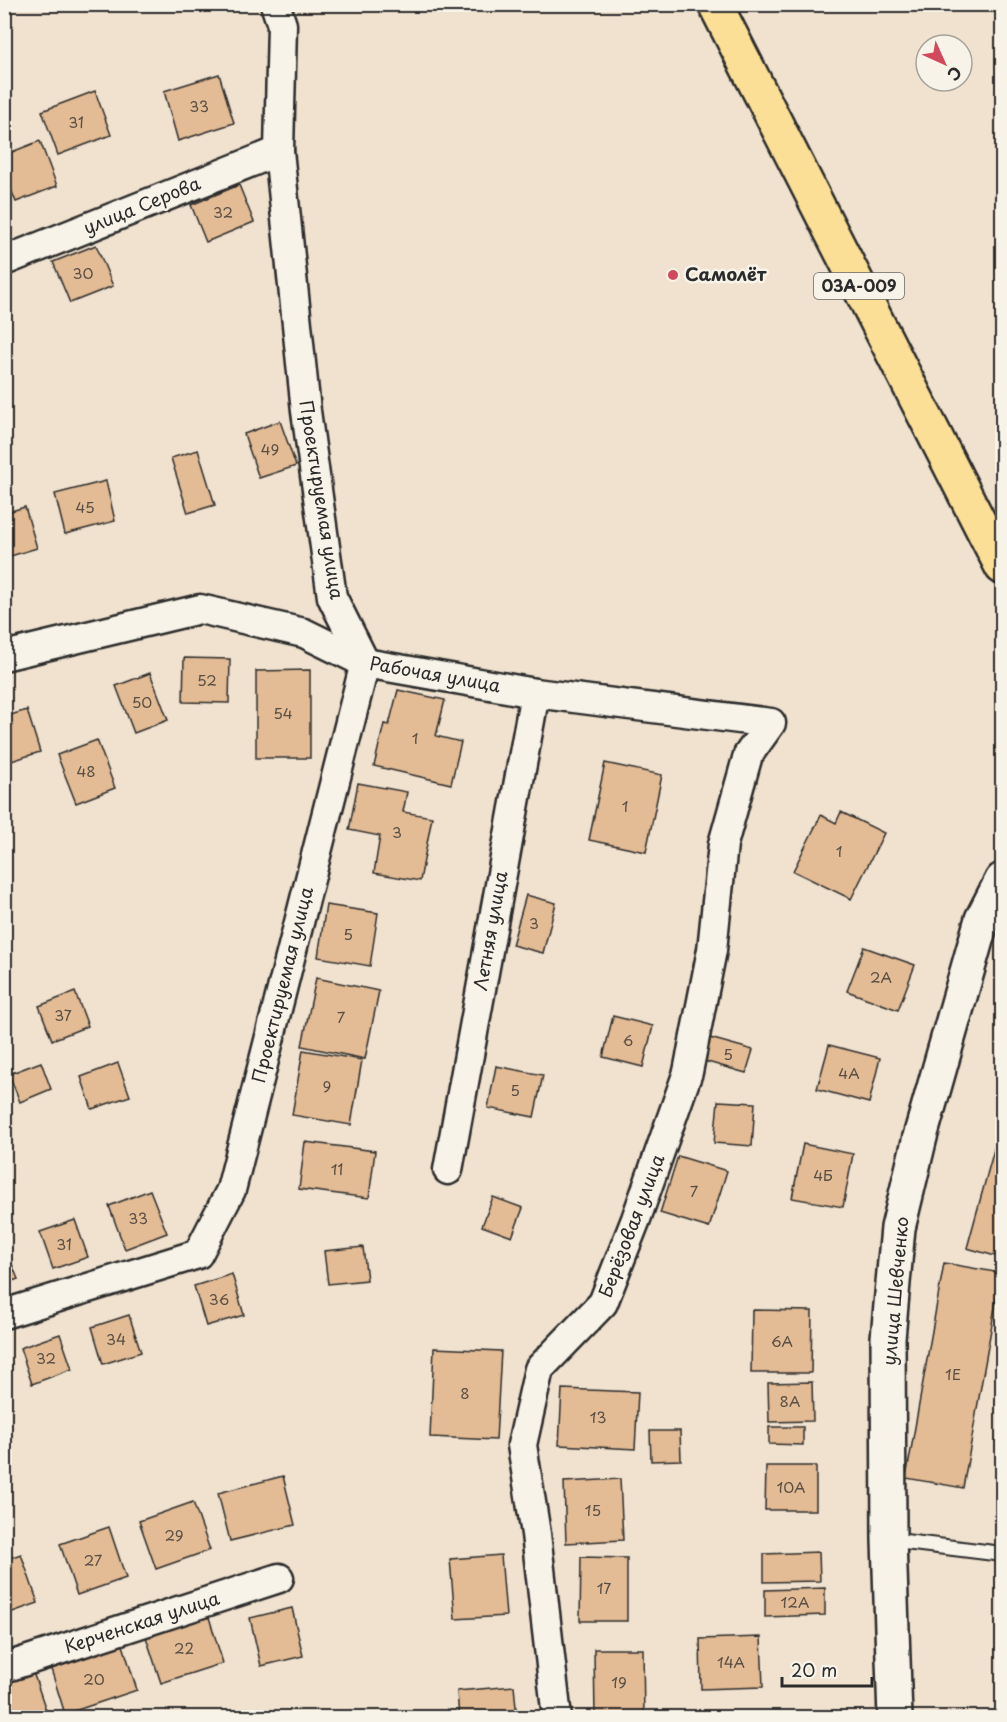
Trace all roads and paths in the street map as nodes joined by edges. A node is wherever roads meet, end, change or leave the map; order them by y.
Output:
1 (275, 4) edge
2 (715, 4) edge
3 (279, 151) junction
4 (4, 261) edge
5 (1002, 567) edge
6 (4, 656) edge
7 (365, 663) junction
8 (534, 693) junction
9 (771, 723) joint
10 (1002, 880) edge
11 (448, 1170) dead end
12 (4, 1314) edge
13 (889, 1540) junction
14 (1002, 1554) edge
15 (279, 1578) dead end
16 (4, 1668) edge
17 (556, 1718) edge
18 (895, 1718) edge

1 - 3 street, Проектируемая улица
2 - 5 main road, 03А-009
3 - 4 street, улица Серова
3 - 7 street, Проектируемая улица
6 - 7 street, Рабочая улица
7 - 8 street, Рабочая улица
7 - 12 street, Проектируемая улица
8 - 9 street, Рабочая улица
8 - 11 street, Летняя улица
9 - 17 street, Берёзовая улица
10 - 13 main road, улица Шевченко
13 - 14 lane
13 - 18 main road, улица Шевченко
15 - 16 street, Керченская улица

